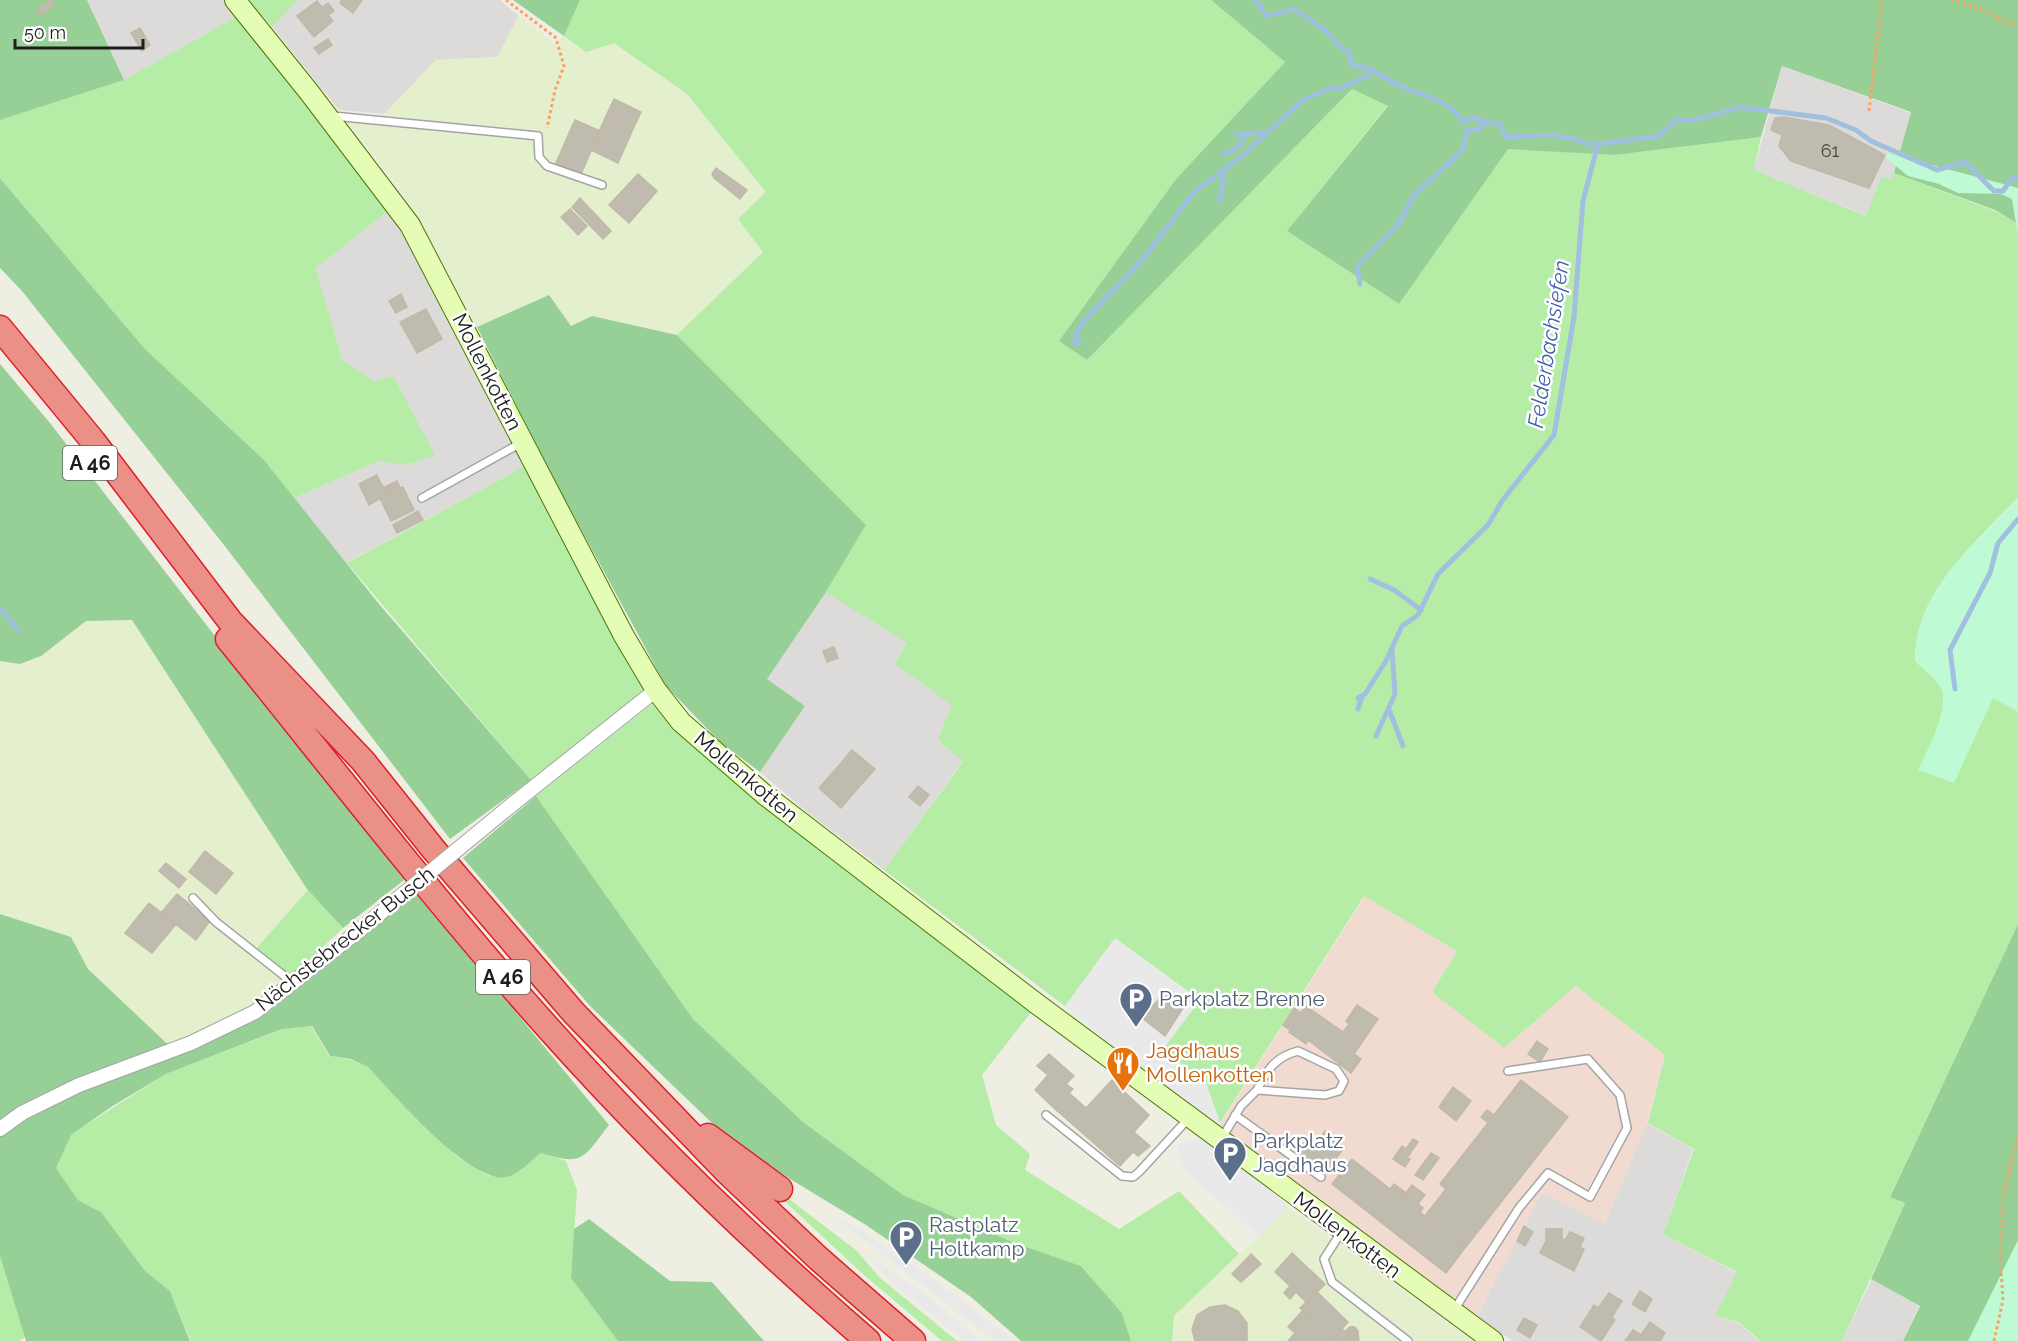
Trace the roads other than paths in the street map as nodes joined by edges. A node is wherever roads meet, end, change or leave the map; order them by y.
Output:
1 (235, 0) edge
2 (328, 116) junction
3 (602, 186) dead end
4 (0, 328) edge
5 (0, 353) edge
6 (523, 441) junction
7 (422, 498) dead end
8 (656, 690) junction
9 (193, 898) dead end
10 (292, 982) junction
11 (1508, 1071) dead end
12 (1257, 1090) junction
13 (648, 1092) junction
14 (1046, 1115) dead end
15 (1235, 1115) junction
16 (1190, 1117) junction
17 (0, 1129) edge
18 (1220, 1140) junction
19 (1321, 1177) dead end
20 (780, 1189) dead end
21 (1342, 1231) junction
22 (1452, 1312) junction
23 (868, 1341) edge
24 (913, 1341) edge
25 (1408, 1341) edge
26 (1493, 1341) edge

1 - 2 main road, Mollenkotten
2 - 3 lane
2 - 6 main road, Mollenkotten
4 - 13 highway, A 46
5 - 23 highway, A 46
6 - 7 lane
6 - 8 main road, Mollenkotten
8 - 10 street, Nächstebrecker Busch, bridge
8 - 16 main road, Mollenkotten
9 - 10 lane
10 - 17 street, Nächstebrecker Busch
11 - 22 lane
12 - 12 lane
12 - 15 lane
13 - 20 highway
13 - 24 highway, A 46
14 - 16 lane
15 - 18 lane
15 - 19 lane
16 - 18 main road, Mollenkotten
18 - 21 main road, Mollenkotten
21 - 22 main road, Mollenkotten
21 - 25 lane
22 - 26 main road, Mollenkotten

